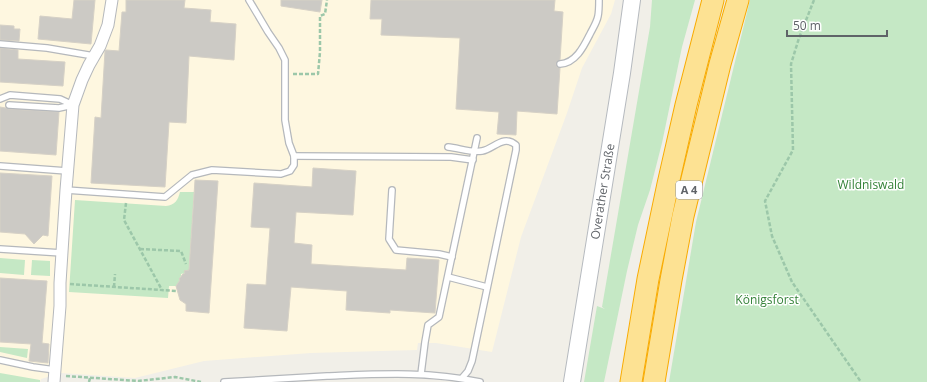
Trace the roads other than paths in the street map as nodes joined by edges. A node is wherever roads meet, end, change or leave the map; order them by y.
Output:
1 (112, 0) edge
2 (249, 0) edge
3 (599, 0) edge
4 (632, 0) edge
5 (713, 0) edge
6 (738, 0) edge
7 (0, 44) edge
8 (94, 56) junction
9 (560, 64) dead end
10 (0, 99) edge
11 (9, 105) dead end
12 (73, 105) junction
13 (477, 138) dead end
14 (448, 147) dead end
15 (474, 151) junction
16 (294, 156) junction
17 (472, 160) junction
18 (0, 166) edge
19 (67, 171) junction
20 (66, 190) junction
21 (392, 190) dead end
22 (0, 249) edge
23 (62, 253) junction
24 (452, 257) junction
25 (448, 277) junction
26 (487, 287) junction
27 (0, 360) edge
28 (421, 374) junction
29 (54, 375) edge
30 (462, 378) junction
31 (224, 382) edge
32 (480, 382) edge
33 (572, 382) edge
34 (631, 382) edge
35 (654, 382) edge

1 - 8 street
2 - 16 lane
3 - 9 lane
4 - 33 main road, Overather Straße
5 - 34 highway, A 4
6 - 35 highway, A 4
7 - 8 lane
8 - 12 street
10 - 12 lane
11 - 12 lane
12 - 19 street
13 - 15 lane
14 - 15 lane
15 - 17 lane
15 - 26 lane
16 - 17 lane
16 - 20 lane
17 - 24 lane
18 - 19 lane
19 - 20 street
20 - 23 street
21 - 24 lane
22 - 23 lane
23 - 29 street
24 - 25 lane
25 - 26 lane
25 - 28 lane
26 - 30 lane
27 - 29 lane
28 - 30 lane
28 - 31 lane
30 - 32 lane

